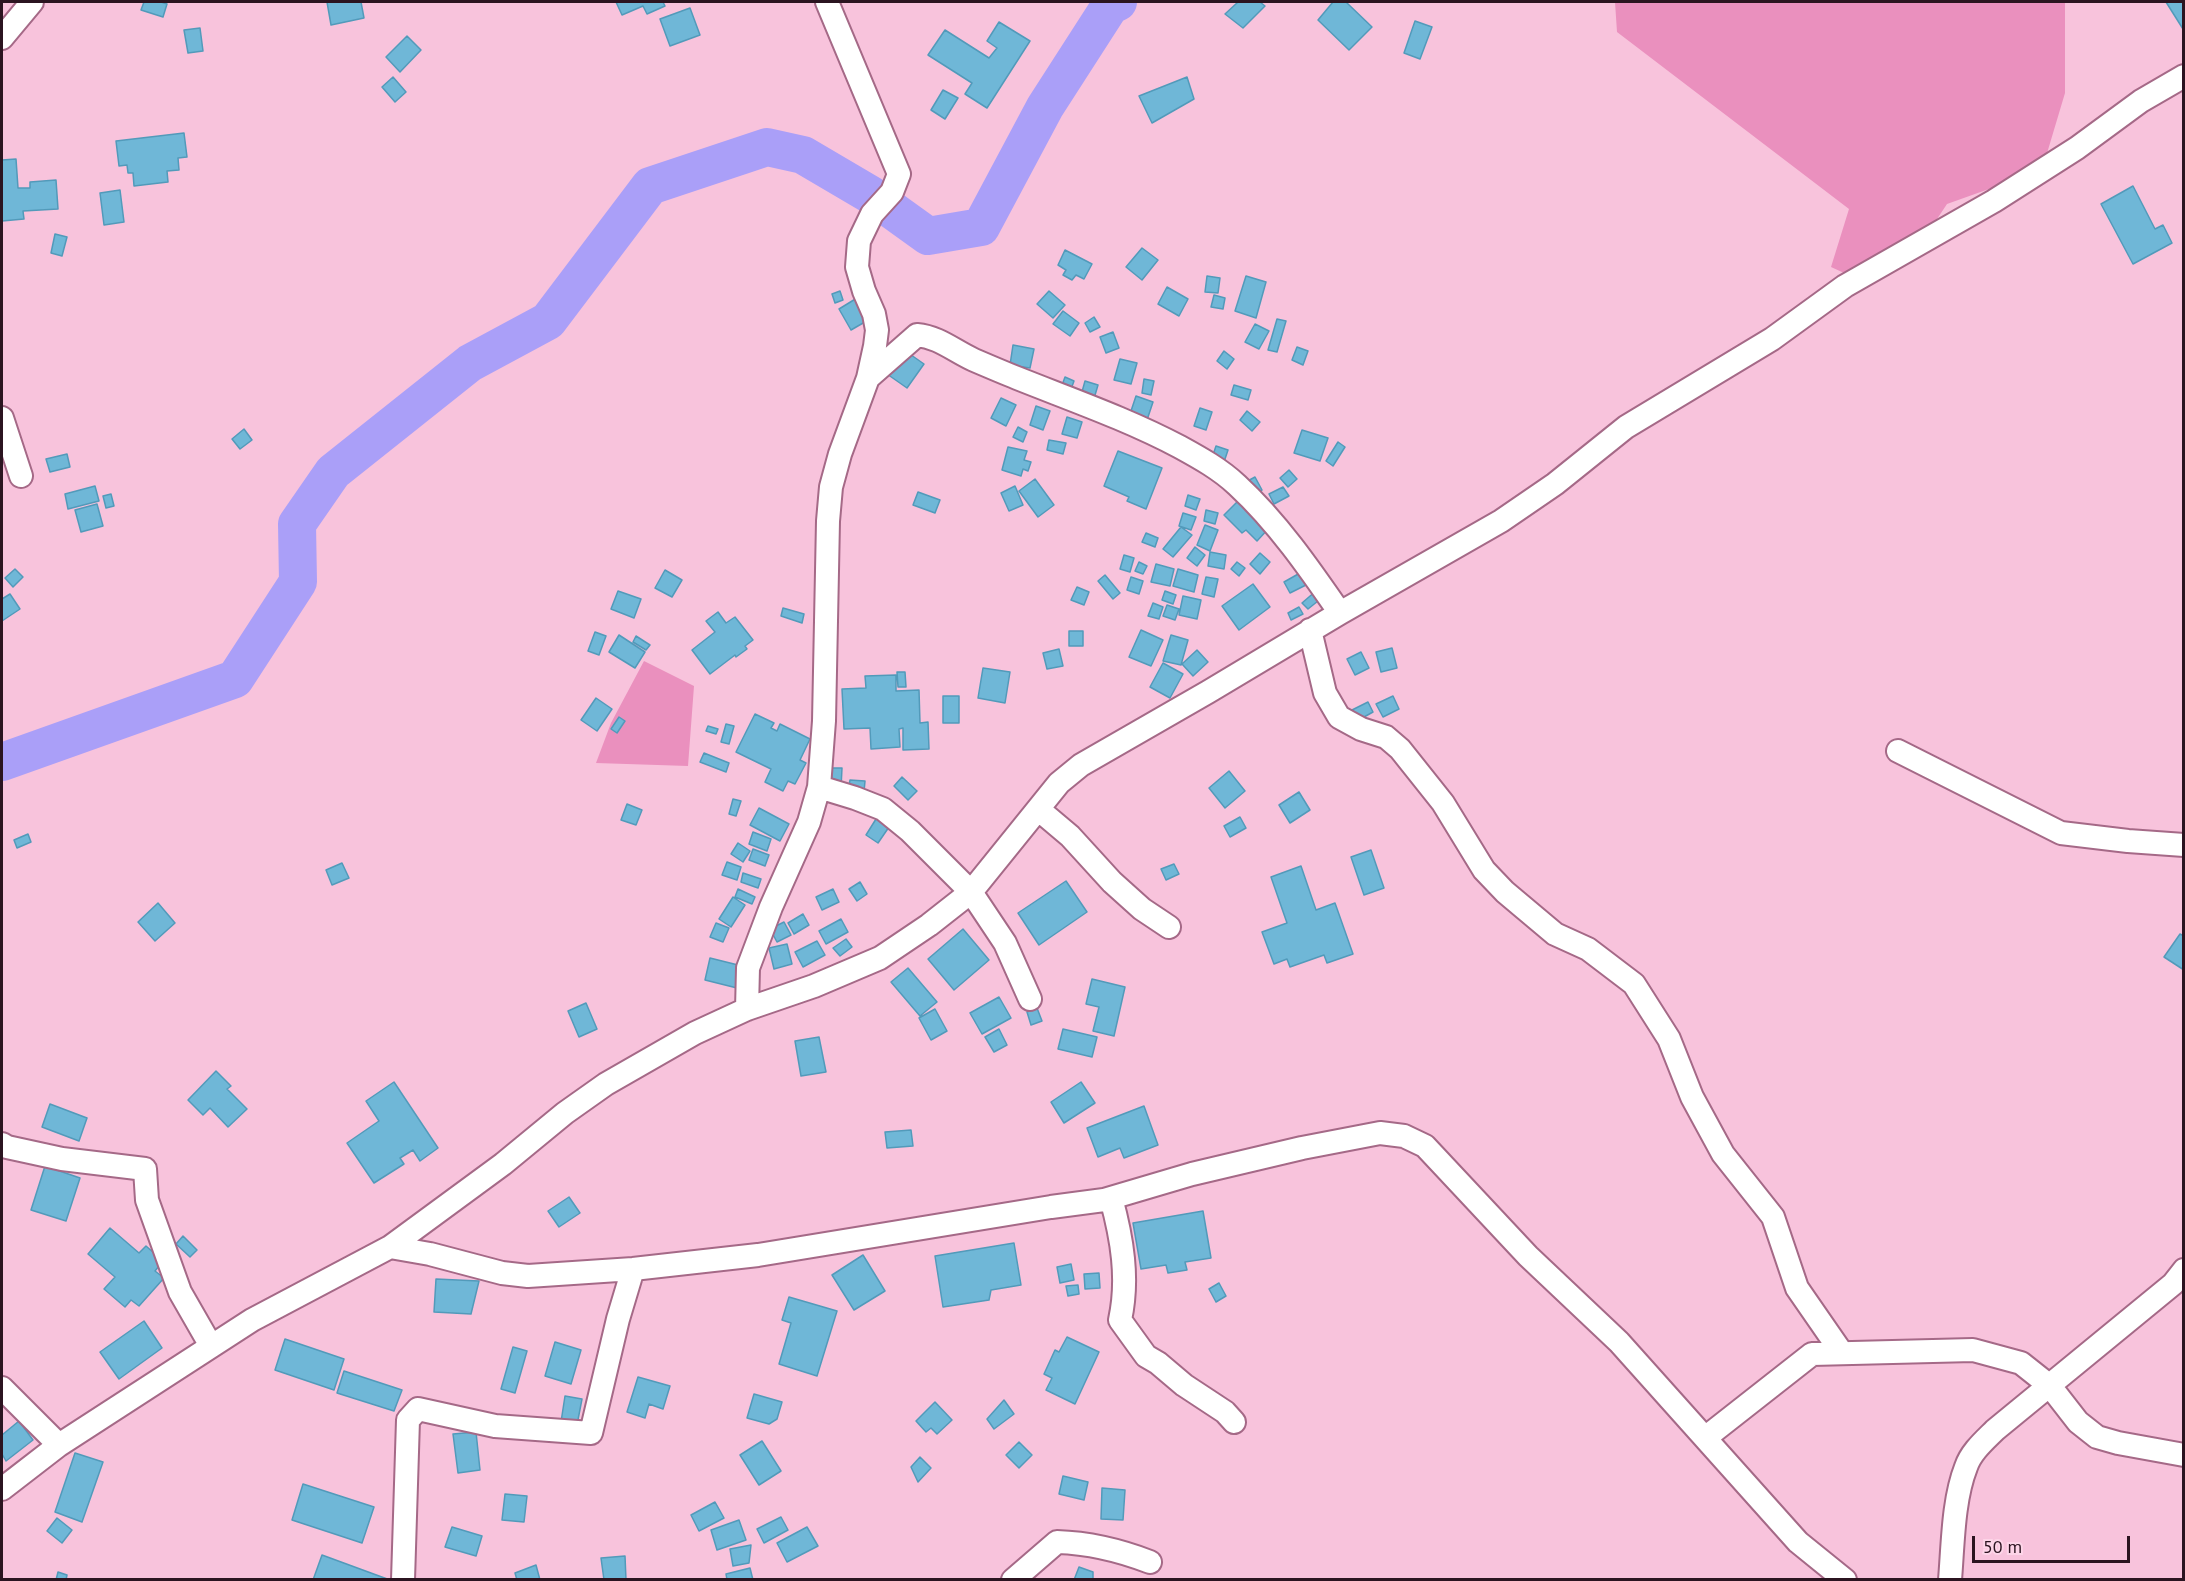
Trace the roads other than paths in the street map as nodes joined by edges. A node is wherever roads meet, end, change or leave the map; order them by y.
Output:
1 (32, 2) edge
2 (827, 2) edge
3 (2, 39) edge
4 (2184, 76) edge
5 (868, 378) junction
6 (2, 418) edge
7 (21, 476) dead end
8 (1340, 612) junction
9 (1310, 630) junction
10 (1898, 752) dead end
11 (819, 788) junction
12 (1038, 808) junction
13 (2184, 845) edge
14 (970, 892) junction
15 (1169, 927) dead end
16 (1030, 999) dead end
17 (747, 1009) junction
18 (2, 1144) edge
19 (1110, 1198) junction
20 (390, 1247) junction
21 (633, 1269) junction
22 (2184, 1270) edge
23 (211, 1346) junction
24 (1842, 1353) junction
25 (2050, 1386) junction
26 (2, 1388) edge
27 (1234, 1422) dead end
28 (1706, 1438) junction
29 (59, 1446) junction
30 (2184, 1455) edge
31 (2, 1489) edge
32 (1150, 1562) dead end
33 (403, 1580) edge
34 (1013, 1580) edge
35 (1845, 1580) edge
36 (1950, 1580) edge

1 - 3 street
2 - 5 street
4 - 8 street
5 - 8 street
5 - 11 street
6 - 7 street
8 - 9 street
9 - 12 street
9 - 24 street
10 - 13 street
11 - 14 street
11 - 17 street
12 - 14 street
12 - 15 street
14 - 16 street
14 - 17 street
17 - 20 street
18 - 23 street
19 - 21 street
19 - 27 street
19 - 28 street
20 - 21 street
20 - 23 street
21 - 33 street
22 - 25 street
23 - 29 street
24 - 25 street
24 - 28 street
25 - 30 street
25 - 36 street
26 - 29 street
28 - 35 street
29 - 31 street
32 - 34 street

